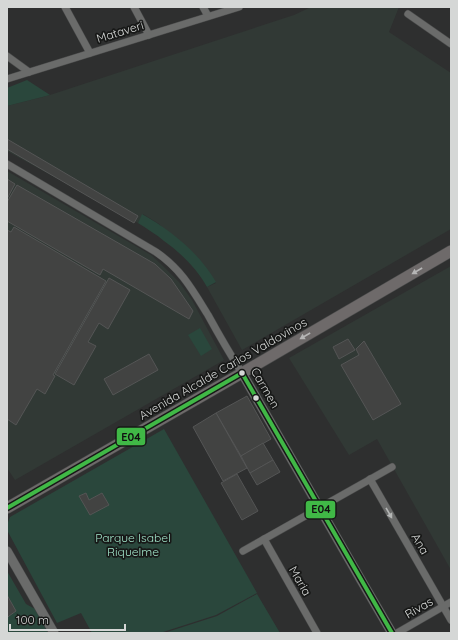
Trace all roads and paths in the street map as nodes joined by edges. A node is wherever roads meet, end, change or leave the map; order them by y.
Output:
1 (65, 7) edge
2 (134, 7) edge
3 (203, 7) edge
4 (239, 7) edge
5 (408, 14) dead end
6 (208, 16) junction
7 (149, 35) junction
8 (451, 44) edge
9 (90, 53) junction
10 (7, 56) edge
11 (30, 72) junction
12 (7, 79) edge
13 (7, 164) edge
14 (451, 251) edge
15 (242, 373) junction
16 (392, 467) dead end
17 (370, 479) junction
18 (7, 508) edge
19 (320, 508) junction
20 (264, 540) junction
21 (7, 551) edge
22 (243, 551) dead end
23 (451, 602) edge
24 (443, 607) junction
25 (451, 620) edge
26 (54, 633) edge
27 (317, 633) edge
28 (392, 633) edge
29 (397, 633) edge

1 - 9 street
2 - 7 street
3 - 6 street
4 - 6 street, Mataveri
5 - 8 street
6 - 7 street, Mataveri
7 - 9 street, Mataveri
9 - 11 street, Mataveri
10 - 11 street
11 - 12 street, Mataveri
13 - 15 street, Carmen
14 -> 15 main road, Avenida Alcalde Carlos Valdovinos
15 - 18 main road, Avenida Alcalde Carlos Valdovinos
15 - 19 street, Carmen
16 - 17 street
17 - 19 street
17 -> 24 street, Ana
19 - 20 street
19 - 28 street, Carmen
20 - 22 street
20 - 27 street, Maria
21 - 26 street
23 - 24 street, Rivas
24 - 25 street, Ana
24 - 29 street, Rivas

